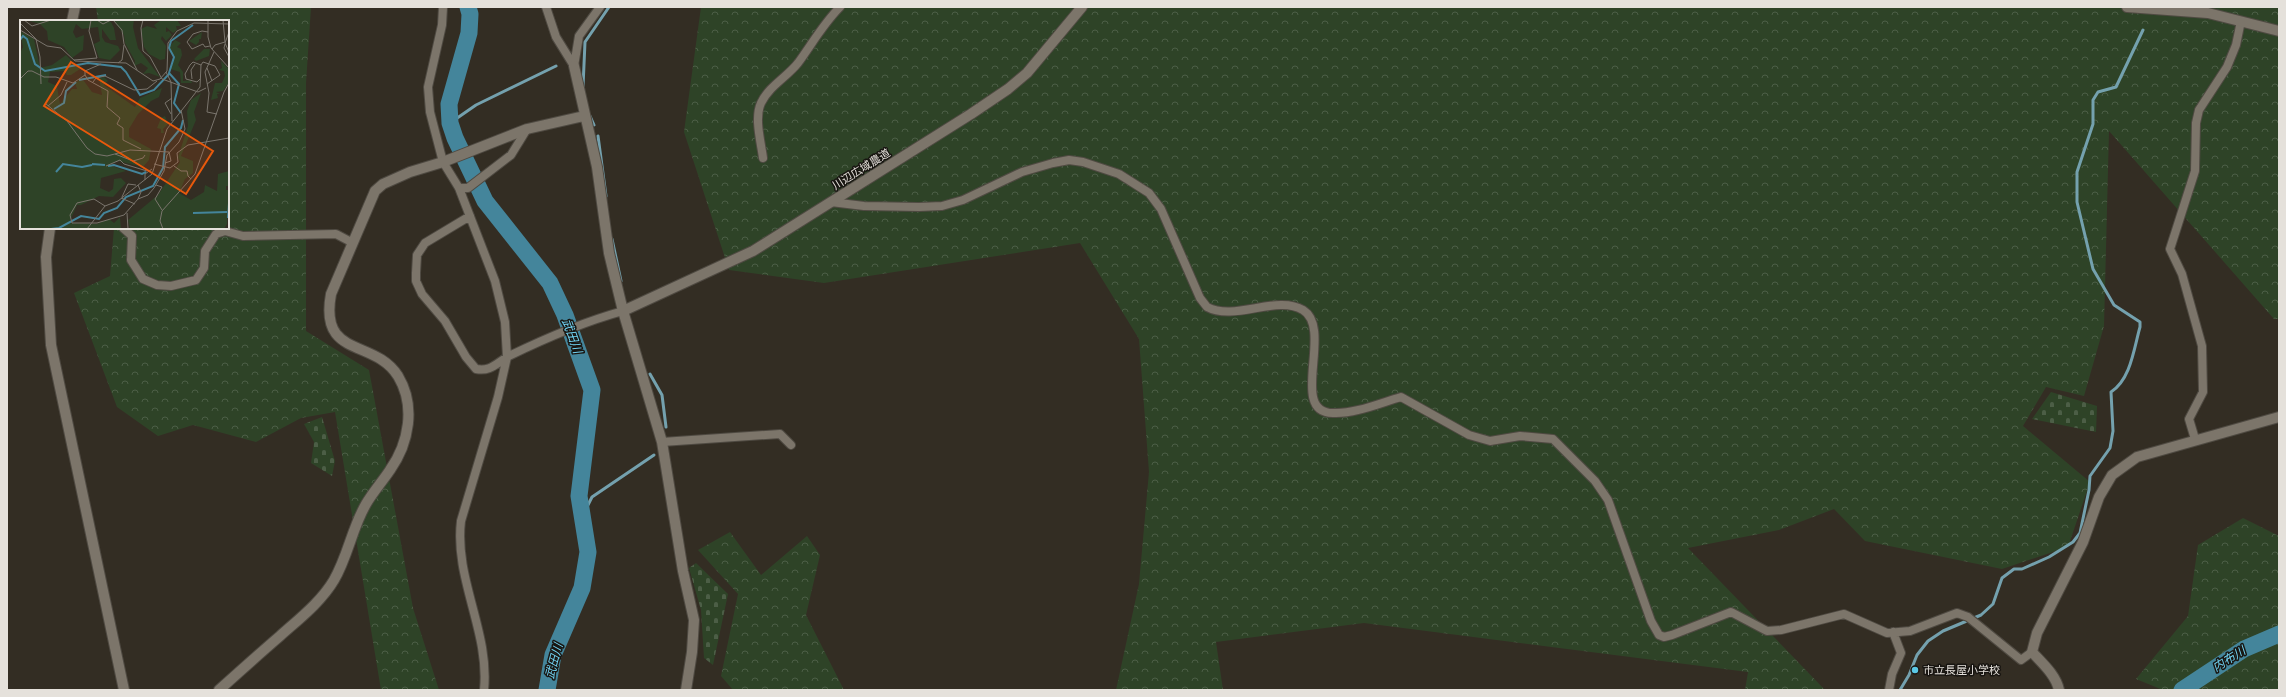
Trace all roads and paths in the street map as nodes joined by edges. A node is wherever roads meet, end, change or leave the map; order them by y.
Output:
1 (75, 7) edge
2 (443, 7) edge
3 (546, 7) edge
4 (600, 7) edge
5 (840, 7) edge
6 (1082, 7) edge
7 (2127, 7) edge
8 (72, 20) edge
9 (2241, 21) junction
10 (2279, 31) edge
11 (574, 66) junction
12 (584, 116) junction
13 (527, 129) junction
14 (763, 158) dead end
15 (447, 160) junction
16 (459, 188) junction
17 (831, 202) junction
18 (470, 216) junction
19 (50, 229) edge
20 (124, 229) edge
21 (353, 243) junction
22 (623, 311) junction
23 (507, 357) junction
24 (2279, 417) edge
25 (2195, 439) junction
26 (662, 442) junction
27 (791, 445) dead end
28 (1893, 632) junction
29 (2032, 652) junction
30 (124, 690) edge
31 (218, 690) edge
32 (484, 690) edge
33 (686, 690) edge
34 (1889, 690) edge
35 (2059, 690) edge

1 - 8 street
2 - 15 street
3 - 11 street
4 - 11 street
5 - 14 street
6 - 17 street, 川辺広域農道
7 - 9 street
9 - 10 street
9 - 25 street
11 - 12 street
12 - 13 street
12 - 22 street
13 - 15 street
13 - 16 street
15 - 16 street
15 - 21 street
16 - 18 street
17 - 22 street, 川辺広域農道
17 - 28 street
18 - 23 street
18 - 23 street
19 - 30 street
20 - 21 street
21 - 31 street
22 - 23 street
22 - 26 street
23 - 32 street
24 - 25 street
25 - 29 street
26 - 27 street
26 - 33 street
28 - 29 street
28 - 34 street
29 - 35 street

